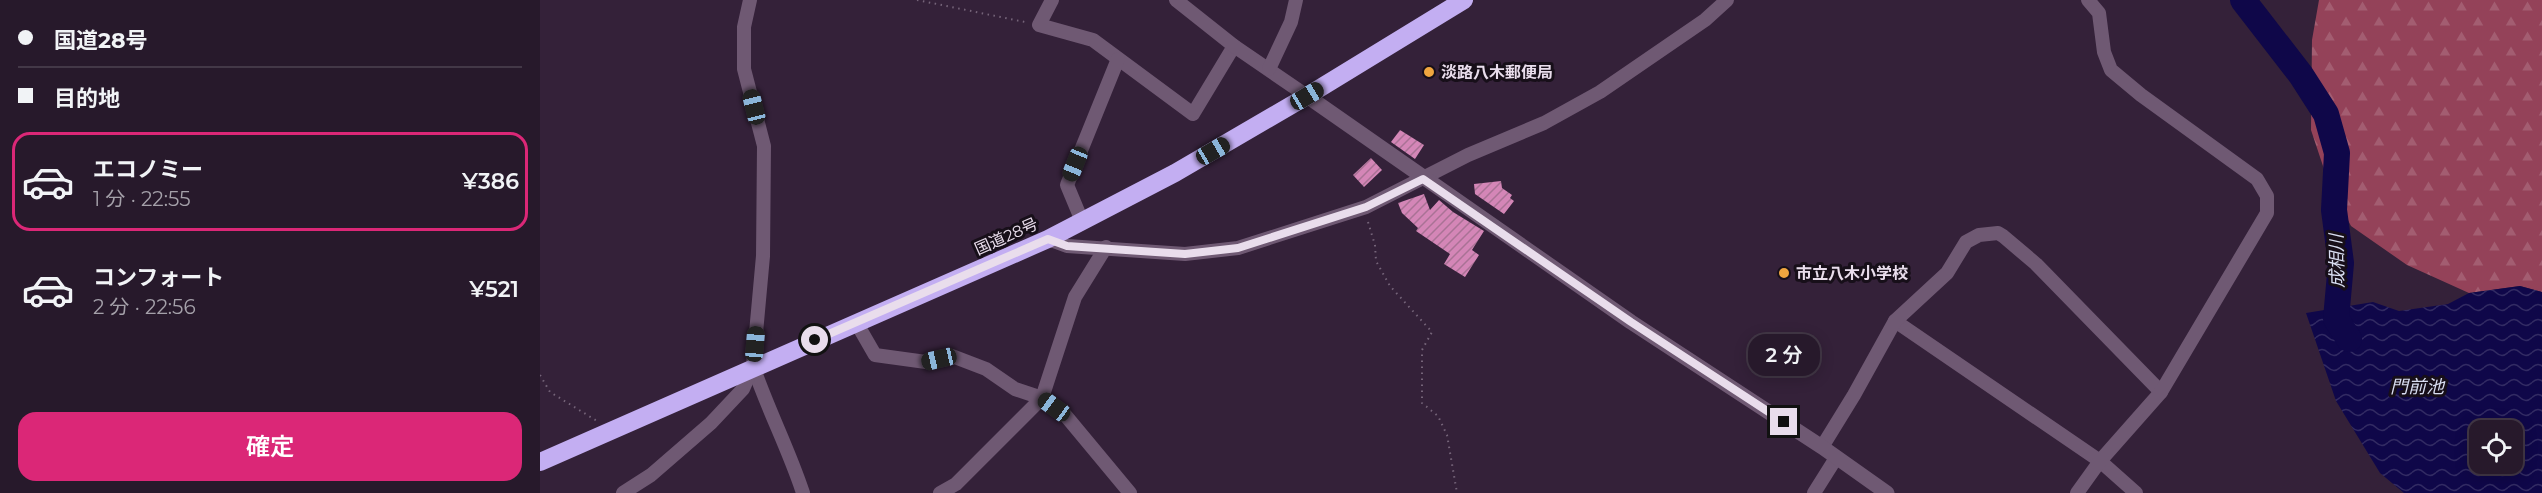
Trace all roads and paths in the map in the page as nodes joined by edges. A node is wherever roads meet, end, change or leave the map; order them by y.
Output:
1 (750, 0) edge
2 (916, 0) edge
3 (1052, 0) edge
4 (1176, 0) edge
5 (1296, 0) edge
6 (1464, 0) edge
7 (1727, 0) edge
8 (2088, 0) edge
9 (1039, 25) junction
10 (1234, 46) junction
11 (1118, 59) junction
12 (1269, 69) junction
13 (1307, 96) junction
14 (1423, 179) junction
15 (1366, 207) junction
16 (1082, 221) junction
17 (1048, 239) junction
18 (1106, 248) junction
19 (1895, 321) junction
20 (856, 322) junction
21 (753, 366) junction
22 (540, 375) edge
23 (2161, 392) junction
24 (1042, 398) junction
25 (612, 429) junction
26 (1822, 447) junction
27 (1836, 458) junction
28 (2100, 461) junction
29 (540, 462) edge
30 (623, 493) edge
31 (803, 493) edge
32 (940, 493) edge
33 (1130, 493) edge
34 (1457, 493) edge
35 (1814, 493) edge
36 (1887, 493) edge
37 (2077, 493) edge
38 (2136, 493) edge

1 - 21 street
2 - 9 path
3 - 9 street
4 - 10 street
5 - 12 street
6 - 13 highway, 国道28号
7 - 14 street
8 - 23 street
9 - 11 street
10 - 11 street
10 - 12 street
11 - 16 street
12 - 13 street
13 - 14 street
13 - 16 highway, 国道28号
14 - 15 street
14 - 26 street
15 - 18 street
15 - 34 path
16 - 17 highway, 国道28号
17 - 18 street
17 - 20 highway, 国道28号
18 - 24 street
19 - 23 street
19 - 26 street
19 - 28 street
20 - 21 highway, 国道28号
20 - 24 street
21 - 25 highway, 国道28号
21 - 30 street
21 - 31 street
22 - 25 path
23 - 28 street
24 - 32 street
24 - 33 street
25 - 29 highway, 国道28号
26 - 27 street
27 - 35 street
27 - 36 street
28 - 37 street
28 - 38 street

